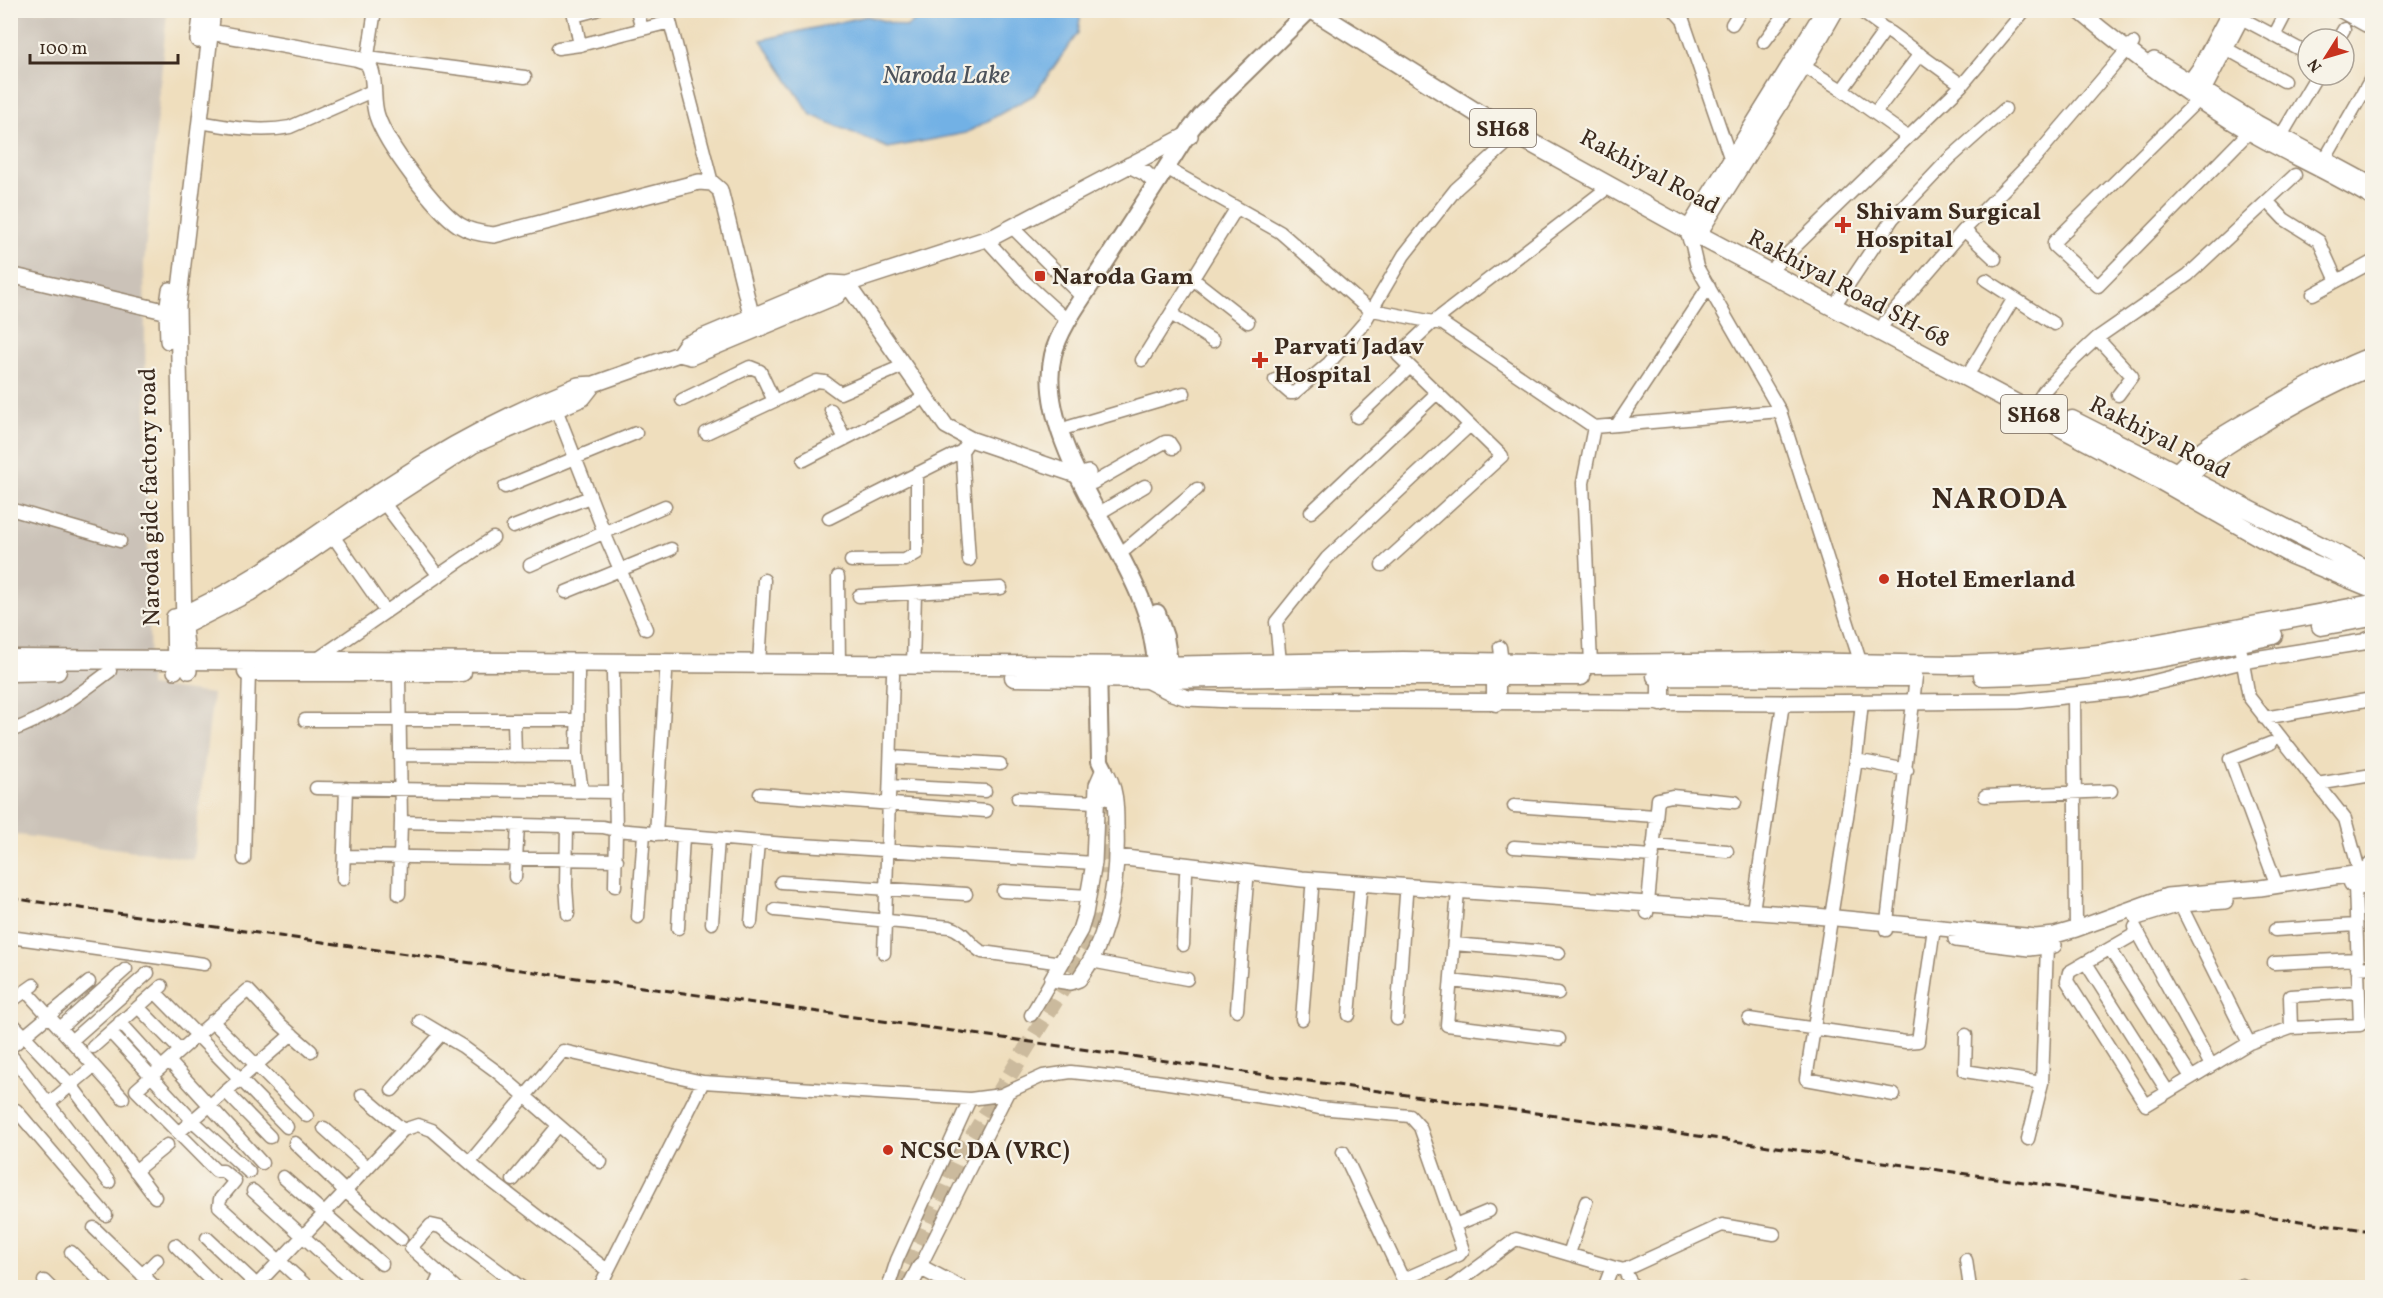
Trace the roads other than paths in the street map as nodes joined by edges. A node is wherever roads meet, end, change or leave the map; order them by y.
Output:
1 (202, 10) edge
2 (213, 10) edge
3 (375, 10) edge
4 (596, 10) edge
5 (637, 10) edge
6 (1330, 10) edge
7 (1674, 10) edge
8 (1741, 10) edge
9 (1788, 10) edge
10 (1859, 10) edge
11 (2025, 10) edge
12 (2078, 10) edge
13 (2094, 10) edge
14 (2338, 10) edge
15 (1314, 11) edge
16 (2287, 11) edge
17 (573, 13) edge
18 (1826, 13) edge
19 (2239, 13) edge
20 (669, 16) edge
21 (1732, 24) dead end
22 (642, 29) junction
23 (1886, 29) junction
24 (2373, 29) edge
25 (205, 31) junction
26 (2274, 36) junction
27 (1764, 42) dead end
28 (580, 45) junction
29 (2130, 47) junction
30 (2296, 47) edge
31 (558, 48) dead end
32 (2225, 48) junction
33 (1920, 54) junction
34 (368, 60) junction
35 (1799, 63) junction
36 (525, 77) dead end
37 (2373, 77) edge
38 (2284, 81) dead end
39 (1962, 85) junction
40 (2186, 87) junction
41 (2310, 87) edge
42 (1842, 90) junction
43 (372, 91) junction
44 (2200, 96) junction
45 (2005, 109) dead end
46 (1875, 113) junction
47 (200, 122) junction
48 (2254, 128) junction
49 (1518, 132) junction
50 (2281, 136) junction
51 (1191, 137) junction
52 (1908, 137) junction
53 (2325, 159) junction
54 (1129, 165) junction
55 (1733, 166) junction
56 (1169, 170) junction
57 (2342, 174) junction
58 (2295, 175) dead end
59 (712, 183) junction
60 (1156, 183) junction
61 (1610, 186) junction
62 (2373, 186) edge
63 (2373, 198) edge
64 (2268, 202) junction
65 (1236, 209) junction
66 (1012, 227) junction
67 (1964, 230) junction
68 (1694, 231) junction
69 (986, 239) junction
70 (1995, 259) dead end
71 (2373, 262) edge
72 (1776, 265) junction
73 (10, 275) edge
74 (1193, 279) junction
75 (1986, 280) dead end
76 (2337, 281) junction
77 (847, 284) junction
78 (10, 285) edge
79 (1709, 286) junction
80 (2313, 294) dead end
81 (1083, 298) junction
82 (2014, 298) junction
83 (1838, 300) junction
84 (1371, 310) junction
85 (1171, 314) junction
86 (173, 318) junction
87 (1069, 322) junction
88 (1248, 322) dead end
89 (1885, 322) junction
90 (1432, 323) junction
91 (754, 324) junction
92 (2054, 324) dead end
93 (2097, 338) junction
94 (1213, 341) dead end
95 (2373, 355) edge
96 (1142, 360) dead end
97 (905, 365) junction
98 (1410, 367) junction
99 (1972, 368) junction
100 (2373, 368) edge
101 (1275, 380) dead end
102 (594, 384) junction
103 (1184, 393) dead end
104 (1437, 393) junction
105 (2118, 395) dead end
106 (926, 397) junction
107 (682, 400) dead end
108 (774, 401) junction
109 (2037, 402) junction
110 (556, 409) junction
111 (831, 410) dead end
112 (1780, 411) junction
113 (1357, 417) dead end
114 (1470, 425) junction
115 (1617, 425) junction
116 (1069, 427) junction
117 (1594, 427) junction
118 (636, 433) dead end
119 (706, 433) dead end
120 (845, 439) junction
121 (966, 445) junction
122 (1173, 448) dead end
123 (574, 459) junction
124 (804, 460) dead end
125 (917, 474) junction
126 (1087, 478) junction
127 (2177, 481) junction
128 (1145, 486) dead end
129 (505, 487) dead end
130 (1197, 489) dead end
131 (590, 497) junction
132 (383, 502) junction
133 (665, 506) dead end
134 (10, 509) edge
135 (1106, 509) junction
136 (1311, 512) dead end
137 (829, 518) dead end
138 (513, 527) dead end
139 (604, 533) junction
140 (333, 536) junction
141 (493, 538) dead end
142 (120, 541) dead end
143 (671, 549) dead end
144 (1126, 549) junction
145 (969, 560) dead end
146 (851, 561) dead end
147 (530, 565) dead end
148 (1382, 565) dead end
149 (619, 569) junction
150 (2373, 572) edge
151 (439, 576) junction
152 (838, 577) dead end
153 (764, 580) dead end
154 (1001, 588) dead end
155 (2373, 588) edge
156 (566, 592) dead end
157 (915, 593) junction
158 (859, 596) dead end
159 (2373, 604) edge
160 (386, 612) junction
161 (2373, 617) edge
162 (179, 623) junction
163 (646, 629) dead end
164 (2373, 638) edge
165 (2239, 642) junction
166 (10, 659) edge
167 (316, 660) junction
168 (2242, 661) junction
169 (1280, 662) junction
170 (1499, 662) junction
171 (759, 664) junction
172 (1591, 664) junction
173 (1860, 664) junction
174 (181, 665) junction
175 (839, 665) junction
176 (913, 665) junction
177 (110, 671) junction
178 (10, 672) edge
179 (249, 672) junction
180 (1103, 672) junction
181 (578, 673) junction
182 (399, 674) junction
183 (613, 674) junction
184 (666, 674) junction
185 (1160, 674) junction
186 (893, 675) junction
187 (1661, 676) junction
188 (1916, 677) junction
189 (2074, 696) junction
190 (2373, 699) edge
191 (1496, 702) junction
192 (1660, 702) junction
193 (1862, 702) junction
194 (1913, 702) junction
195 (1783, 703) junction
196 (2264, 718) junction
197 (305, 720) dead end
198 (399, 720) junction
199 (514, 720) junction
200 (577, 720) junction
201 (10, 731) edge
202 (2271, 743) dead end
203 (400, 755) junction
204 (515, 756) junction
205 (577, 756) junction
206 (891, 758) junction
207 (1856, 760) junction
208 (1000, 764) dead end
209 (1104, 769) junction
210 (1907, 770) junction
211 (2373, 775) edge
212 (2317, 784) junction
213 (890, 786) junction
214 (316, 788) dead end
215 (346, 788) junction
216 (400, 788) junction
217 (582, 791) junction
218 (985, 791) dead end
219 (2110, 791) dead end
220 (616, 792) junction
221 (2076, 792) junction
222 (759, 794) dead end
223 (1985, 796) dead end
224 (1018, 798) dead end
225 (1101, 800) junction
226 (1735, 802) dead end
227 (890, 804) junction
228 (1514, 806) dead end
229 (986, 811) dead end
230 (1655, 816) junction
231 (400, 822) junction
232 (518, 825) junction
233 (567, 826) junction
234 (616, 830) junction
235 (650, 833) junction
236 (683, 836) junction
237 (718, 839) junction
238 (758, 842) junction
239 (1514, 847) dead end
240 (889, 850) junction
241 (1653, 851) junction
242 (1727, 851) dead end
243 (344, 856) junction
244 (400, 857) junction
245 (516, 857) junction
246 (566, 858) junction
247 (244, 859) dead end
248 (616, 860) junction
249 (1117, 862) junction
250 (2373, 862) edge
251 (1094, 863) junction
252 (1186, 874) junction
253 (515, 878) dead end
254 (343, 879) dead end
255 (2361, 880) edge
256 (1247, 881) junction
257 (781, 882) dead end
258 (615, 886) dead end
259 (2277, 886) junction
260 (887, 888) junction
261 (1312, 889) junction
262 (1003, 891) dead end
263 (1360, 892) junction
264 (399, 894) dead end
265 (966, 894) dead end
266 (1406, 895) junction
267 (1458, 895) junction
268 (1089, 896) junction
269 (2180, 904) junction
270 (1647, 908) junction
271 (775, 910) dead end
272 (1753, 911) junction
273 (568, 914) dead end
274 (638, 917) dead end
275 (886, 921) junction
276 (751, 922) dead end
277 (1830, 922) junction
278 (712, 923) dead end
279 (2135, 925) junction
280 (2356, 925) junction
281 (1887, 926) junction
282 (678, 928) dead end
283 (2076, 929) junction
284 (2275, 930) dead end
285 (1933, 935) junction
286 (10, 937) edge
287 (1454, 944) junction
288 (1183, 945) dead end
289 (2047, 946) junction
290 (2110, 949) junction
291 (884, 953) dead end
292 (1559, 953) dead end
293 (1090, 961) junction
294 (1062, 963) junction
295 (2086, 963) junction
296 (2274, 963) dead end
297 (204, 964) dead end
298 (2357, 964) junction
299 (2373, 967) edge
300 (126, 969) dead end
301 (148, 973) dead end
302 (1052, 979) junction
303 (1187, 979) dead end
304 (1451, 981) junction
305 (89, 982) dead end
306 (1558, 993) dead end
307 (2358, 993) junction
308 (10, 1002) edge
309 (138, 1007) junction
310 (1238, 1010) dead end
311 (1031, 1015) dead end
312 (1349, 1015) dead end
313 (49, 1016) junction
314 (1302, 1019) dead end
315 (1397, 1019) dead end
316 (1749, 1019) dead end
317 (10, 1021) edge
318 (212, 1021) junction
319 (420, 1021) dead end
320 (120, 1022) junction
321 (60, 1028) junction
322 (1814, 1028) junction
323 (2291, 1028) junction
324 (110, 1032) junction
325 (292, 1034) junction
326 (441, 1034) junction
327 (197, 1035) junction
328 (1966, 1035) dead end
329 (25, 1036) junction
330 (1558, 1038) dead end
331 (71, 1041) junction
332 (2249, 1042) junction
333 (93, 1047) dead end
334 (10, 1048) edge
335 (180, 1050) junction
336 (311, 1051) dead end
337 (10, 1054) edge
338 (165, 1064) junction
339 (2211, 1065) junction
340 (94, 1066) junction
341 (255, 1066) junction
342 (151, 1076) junction
343 (2192, 1077) junction
344 (240, 1079) junction
345 (703, 1082) junction
346 (2042, 1083) junction
347 (71, 1085) junction
348 (392, 1090) dead end
349 (226, 1092) junction
350 (1008, 1092) junction
351 (2169, 1092) junction
352 (362, 1095) dead end
353 (1894, 1095) dead end
354 (524, 1097) junction
355 (123, 1098) dead end
356 (970, 1099) junction
357 (48, 1104) junction
358 (210, 1106) junction
359 (12, 1109) edge
360 (307, 1116) dead end
361 (193, 1121) junction
362 (287, 1126) dead end
363 (558, 1126) junction
364 (324, 1128) dead end
365 (403, 1130) junction
366 (178, 1133) junction
367 (270, 1137) dead end
368 (2028, 1139) dead end
369 (295, 1143) dead end
370 (167, 1145) dead end
371 (1343, 1152) dead end
372 (262, 1162) dead end
373 (470, 1162) junction
374 (601, 1162) dead end
375 (367, 1167) junction
376 (135, 1171) junction
377 (249, 1172) dead end
378 (283, 1177) dead end
379 (513, 1179) dead end
380 (109, 1182) dead end
381 (253, 1191) dead end
382 (345, 1191) junction
383 (155, 1197) dead end
384 (1586, 1202) dead end
385 (1489, 1211) dead end
386 (323, 1214) junction
387 (106, 1215) dead end
388 (1455, 1225) junction
389 (94, 1228) dead end
390 (1774, 1234) dead end
391 (302, 1236) junction
392 (207, 1238) dead end
393 (401, 1239) dead end
394 (174, 1245) dead end
395 (71, 1252) dead end
396 (1569, 1254) junction
397 (157, 1260) dead end
398 (1966, 1260) dead end
399 (279, 1261) junction
400 (382, 1264) dead end
401 (920, 1267) junction
402 (1618, 1269) junction
403 (607, 1270) junction
404 (142, 1275) junction
405 (440, 1275) junction
406 (1406, 1283) edge
407 (107, 1287) edge
408 (156, 1287) edge
409 (218, 1287) edge
410 (257, 1287) edge
411 (309, 1287) edge
412 (360, 1287) edge
413 (434, 1287) edge
414 (456, 1287) edge
415 (522, 1287) edge
416 (599, 1287) edge
417 (888, 1287) edge
418 (909, 1287) edge
419 (960, 1287) edge
420 (1450, 1287) edge
421 (1604, 1287) edge
422 (1634, 1287) edge
423 (1970, 1287) edge

1 - 25 street, Naroda gidc factory road
2 - 25 street, Naroda gidc factory road
3 - 34 street
4 - 17 street
5 - 22 street
6 - 49 main road, Rakhiyal Road / SH68
7 - 55 street
8 - 21 street
9 - 27 street
10 - 23 street
11 - 39 street
12 - 29 street
13 - 29 street
14 - 24 street
15 - 49 main road, Rakhiyal Road SH-68 / SH68
15 - 51 main road
16 - 26 street
17 - 28 street
18 - 35 street
19 - 26 street
19 - 32 street
19 - 40 street
20 - 22 street
20 - 59 street
22 - 28 street
23 - 33 street
23 - 42 street
25 - 34 street
25 - 47 street, Naroda gidc factory road
25 - 86 street, Naroda gidc factory road
26 - 30 street
28 - 31 street
29 - 40 street
29 - 67 street
32 - 38 street
32 - 44 street
33 - 39 street
33 - 46 street
34 - 36 street
34 - 43 street
35 - 42 street
35 - 55 street
37 - 53 street
39 - 52 street
40 - 44 street
41 - 50 street
42 - 46 street
43 - 47 street
43 - 59 street
44 - 48 street
44 - 48 street
45 - 83 street
46 - 52 street
47 - 86 street, Naroda gidc factory road
48 - 50 street
48 - 57 street
49 - 61 main road, Rakhiyal Road SH-68 / SH68
49 - 68 main road, Rakhiyal Road / SH68
49 - 84 street
50 - 53 street
51 - 54 street
51 - 56 main road
52 - 72 street
53 - 57 street
54 - 60 street
54 - 66 street
55 - 68 street
56 - 60 main road
56 - 65 street
56 - 116 main road
57 - 62 street
57 - 63 street
58 - 64 street
59 - 91 street
60 - 81 main road
61 - 68 main road, Rakhiyal Road SH-68 / SH68
61 - 90 street
64 - 76 street
64 - 93 street
65 - 74 street
65 - 84 street
66 - 69 street
66 - 81 street
67 - 70 street
67 - 89 street
68 - 72 main road, Rakhiyal Road / SH68
68 - 79 street
68 - 127 main road, Rakhiyal Road SH-68 / SH68
69 - 77 street
69 - 87 street
71 - 76 street
72 - 83 main road, Rakhiyal Road / SH68
73 - 86 street
74 - 85 street
74 - 88 street
75 - 82 street
76 - 80 street
77 - 91 street
77 - 97 street
78 - 86 street
79 - 112 street
79 - 115 street
81 - 87 main road
82 - 92 street
82 - 99 street
83 - 89 main road, Rakhiyal Road / SH68
84 - 90 street
84 - 101 street
85 - 94 street
85 - 96 street
86 - 162 street, Naroda gidc factory road
87 - 126 main road
89 - 99 main road, Rakhiyal Road / SH68
90 - 98 street
90 - 117 street
91 - 102 street
93 - 105 street
93 - 109 street
95 - 127 street
97 - 106 street
97 - 108 street
98 - 104 street
98 - 113 street
99 - 109 main road, Rakhiyal Road / SH68
100 - 127 street
102 - 110 street
102 - 162 street
103 - 116 street
104 - 114 street
104 - 136 street
106 - 120 street
106 - 121 street
107 - 108 street
108 - 119 street
109 - 127 main road, Rakhiyal Road / SH68
110 - 123 street
110 - 132 street
111 - 120 street
112 - 115 street
112 - 173 street
114 - 148 street
114 - 169 street
115 - 117 street
116 - 126 main road
117 - 172 street
118 - 123 street
120 - 124 street
121 - 125 street
121 - 126 street
121 - 145 street
122 - 126 street
123 - 129 street
123 - 131 street
125 - 137 street
125 - 146 street
126 - 135 main road
126 - 185 main road
127 - 150 main road, Rakhiyal Road / SH68
127 - 155 main road, Rakhiyal Road SH-68 / SH68
128 - 135 street
130 - 144 street
131 - 138 street
131 - 139 street
132 - 140 street
132 - 151 street
133 - 139 street
134 - 142 street
135 - 144 main road
139 - 147 street
139 - 149 street
140 - 160 street
140 - 162 street
141 - 151 street
143 - 149 street
144 - 185 main road
149 - 156 street
149 - 163 street
151 - 160 street
152 - 175 street
153 - 171 street
154 - 157 street
157 - 158 street
157 - 176 street
159 - 173 main road
160 - 167 street
161 - 165 main road
162 - 174 street, Naroda gidc factory road
164 - 168 street
165 - 168 street
165 - 188 main road
166 - 174 main road
167 - 171 main road
167 - 174 main road
168 - 189 street
168 - 196 street
169 - 170 main road
169 - 185 main road
170 - 172 main road
170 - 185 main road
170 - 187 main road
170 - 191 main road
171 - 175 main road
172 - 173 main road
174 - 177 main road
174 - 179 main road
175 - 176 main road
176 - 180 main road
177 - 178 main road
177 - 201 street
179 - 182 main road
179 - 247 street
180 - 185 main road
180 - 186 main road
180 - 209 main road
181 - 182 main road
181 - 183 main road
181 - 200 street
182 - 198 street
183 - 184 main road
183 - 220 street
184 - 186 main road
184 - 235 street
185 - 191 street
186 - 206 street
187 - 188 main road
187 - 192 main road
188 - 194 street
189 - 194 street
189 - 221 street
190 - 196 street
191 - 192 street
192 - 195 street
193 - 194 street
193 - 195 street
193 - 207 street
194 - 210 street
195 - 272 street
196 - 212 street
197 - 198 street
198 - 199 street
198 - 203 street
199 - 200 street
199 - 204 street
200 - 205 street
202 - 259 street
203 - 204 street
203 - 216 street
204 - 205 street
205 - 217 street
206 - 208 street
206 - 213 street
207 - 210 street
207 - 277 street
209 - 225 main road
209 - 249 street
210 - 281 street
211 - 212 street
212 - 255 street
213 - 218 street
213 - 227 street
214 - 215 street
215 - 216 street
215 - 243 street
216 - 217 street
216 - 231 street
217 - 220 street
219 - 221 street
220 - 234 street
221 - 223 street
221 - 283 street
222 - 227 street
224 - 225 street
225 - 251 street
226 - 230 street
227 - 229 street
227 - 240 street
228 - 230 street
230 - 241 street
231 - 232 street
231 - 244 street
232 - 233 street
232 - 245 street
233 - 234 street
233 - 246 street
234 - 235 street
234 - 248 street
235 - 236 street
235 - 274 street
236 - 237 street
236 - 282 street
237 - 238 street
237 - 278 street
238 - 240 street
238 - 276 street
239 - 241 street
240 - 251 street
240 - 260 street
241 - 242 street
241 - 270 street
243 - 244 street
243 - 254 street
244 - 245 street
244 - 264 street
245 - 246 street
245 - 253 street
246 - 248 street
246 - 273 street
248 - 258 street
249 - 252 street
249 - 267 street
249 - 293 street
250 - 255 street
251 - 268 street
252 - 256 street
252 - 288 street
255 - 259 street
255 - 269 street
255 - 280 street
256 - 261 street
256 - 310 street
257 - 260 street
259 - 283 street
260 - 265 street
260 - 275 street
261 - 263 street
261 - 314 street
262 - 268 street
263 - 266 street
263 - 312 street
266 - 267 street
266 - 315 street
267 - 270 street
267 - 287 street
268 - 294 street
269 - 279 street
269 - 332 street
270 - 272 street
270 - 277 street
271 - 275 street
272 - 277 street
275 - 291 street
275 - 294 street
277 - 281 street
277 - 322 street
279 - 289 street
279 - 290 street
279 - 339 street
280 - 284 street
280 - 298 street
281 - 283 street
281 - 285 street
285 - 289 street
285 - 322 street
286 - 297 street
287 - 292 street
287 - 304 street
289 - 346 street
290 - 295 street
290 - 343 street
293 - 302 street
293 - 303 street
294 - 302 street
295 - 351 street
295 - 351 street
296 - 298 street
298 - 299 street
298 - 307 street
300 - 321 street
301 - 331 street
302 - 311 street
304 - 306 street
304 - 330 street
305 - 313 street
307 - 323 street
307 - 323 street
308 - 313 street
309 - 320 street
309 - 327 street
309 - 335 street
313 - 321 street
313 - 329 street
316 - 322 street
317 - 329 street
318 - 325 street
318 - 327 street
318 - 341 street
319 - 326 street
320 - 324 street
320 - 338 street
321 - 331 street
322 - 353 street
323 - 332 street
324 - 333 street
324 - 342 street
325 - 336 street
325 - 341 street
326 - 348 street
326 - 354 street
327 - 335 street
327 - 344 street
328 - 346 street
329 - 334 street
329 - 347 street
331 - 340 street
332 - 339 street
335 - 338 street
337 - 357 street
338 - 342 street
338 - 358 street
339 - 343 street
340 - 347 street
340 - 355 street
341 - 344 street
341 - 360 street
342 - 361 street
342 - 366 street
343 - 351 street
344 - 349 street
344 - 362 street
345 - 354 street
345 - 356 street
345 - 403 street
346 - 368 street
347 - 357 street
347 - 376 street
349 - 358 street
349 - 367 street
350 - 356 street
350 - 388 street
350 - 401 street
352 - 365 street
354 - 363 street
354 - 373 street
356 - 417 street
357 - 380 street
358 - 361 street
358 - 372 street
359 - 387 street
361 - 366 street
361 - 377 street
363 - 374 street
363 - 379 street
364 - 375 street
365 - 373 street
365 - 375 street
366 - 399 street
369 - 382 street
370 - 376 street
371 - 406 street
373 - 403 street
375 - 382 street
376 - 383 street
378 - 386 street
381 - 391 street
382 - 386 street
382 - 393 street
384 - 396 street
385 - 388 street
386 - 391 street
386 - 400 street
388 - 406 street
389 - 404 street
390 - 402 street
391 - 399 street
391 - 412 street
392 - 410 street
394 - 409 street
395 - 407 street
396 - 402 street
396 - 420 street
397 - 404 street
398 - 423 street
399 - 410 street
399 - 411 street
401 - 418 street
401 - 419 street
402 - 421 street
402 - 422 street
403 - 416 street
404 - 408 street
405 - 413 street
405 - 414 street
405 - 415 street

